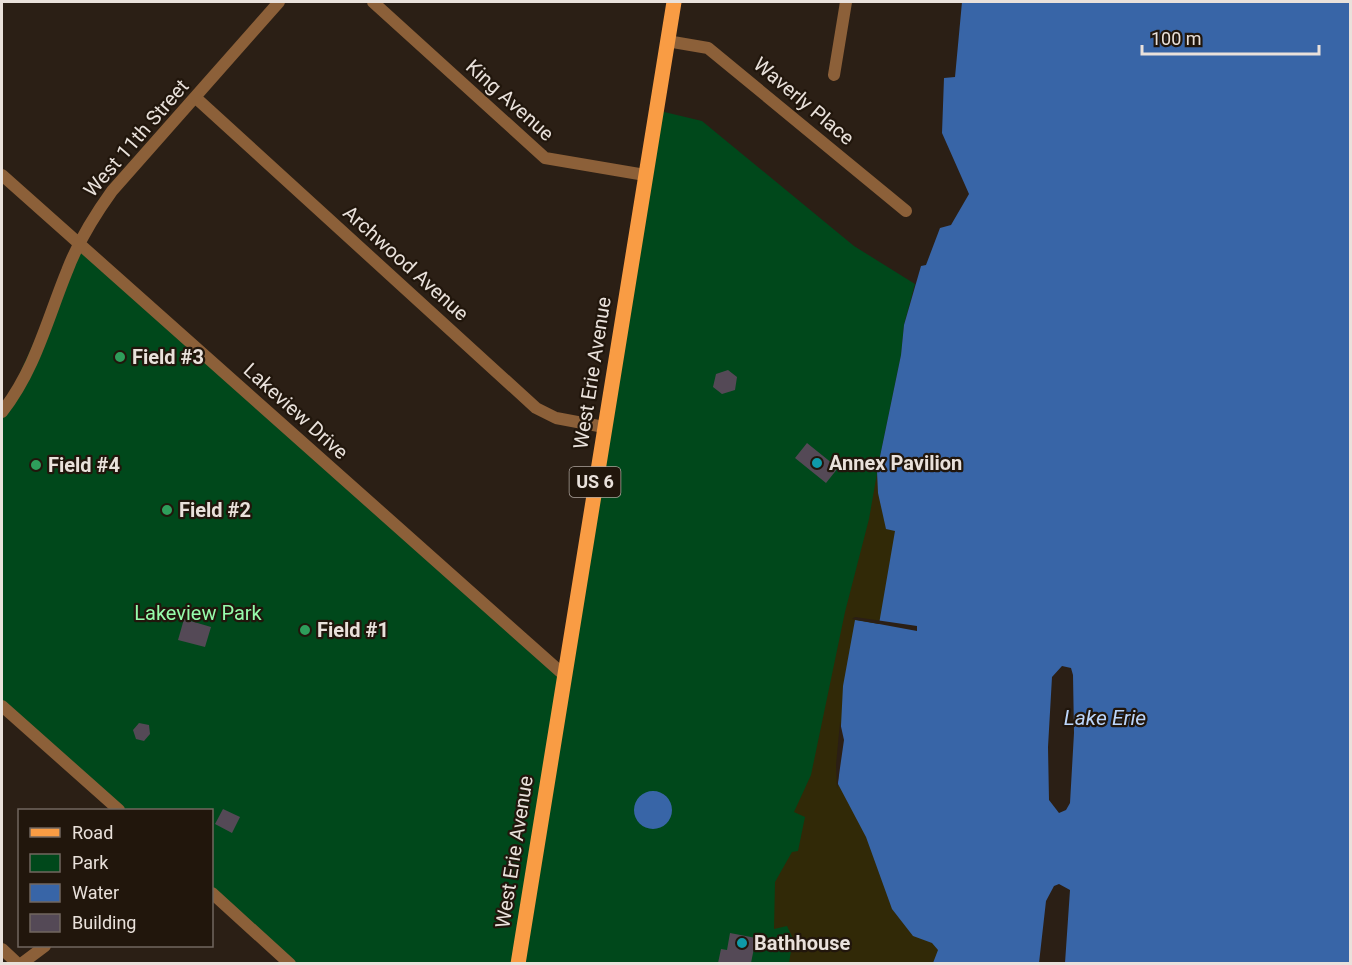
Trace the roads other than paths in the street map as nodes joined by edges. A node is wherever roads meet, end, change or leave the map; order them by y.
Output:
1 (279, 2) edge
2 (373, 2) edge
3 (674, 2) edge
4 (846, 2) edge
5 (667, 41) junction
6 (834, 75) dead end
7 (196, 98) junction
8 (645, 175) junction
9 (2, 176) edge
10 (906, 211) dead end
11 (79, 244) junction
12 (2, 412) edge
13 (604, 427) junction
14 (564, 675) junction
15 (2, 706) edge
16 (118, 809) edge
17 (213, 894) edge
18 (42, 947) edge
19 (2, 949) edge
20 (19, 963) edge
21 (290, 963) edge
22 (518, 963) edge

1 - 7 street, West 11th Street
2 - 8 street, King Avenue
3 - 5 main road, West Erie Avenue / US 6
4 - 6 street
5 - 8 main road, West Erie Avenue / US 6
5 - 10 street, Waverly Place
7 - 11 street, West 11th Street
7 - 13 street, Archwood Avenue
8 - 13 main road, West Erie Avenue / US 6
9 - 11 street, Lakeview Drive
11 - 12 street, West 11th Street
11 - 14 street, Lakeview Drive
13 - 14 main road, West Erie Avenue / US 6
14 - 22 main road, West Erie Avenue / US 6
15 - 16 street
17 - 21 street
18 - 20 street
19 - 20 street

